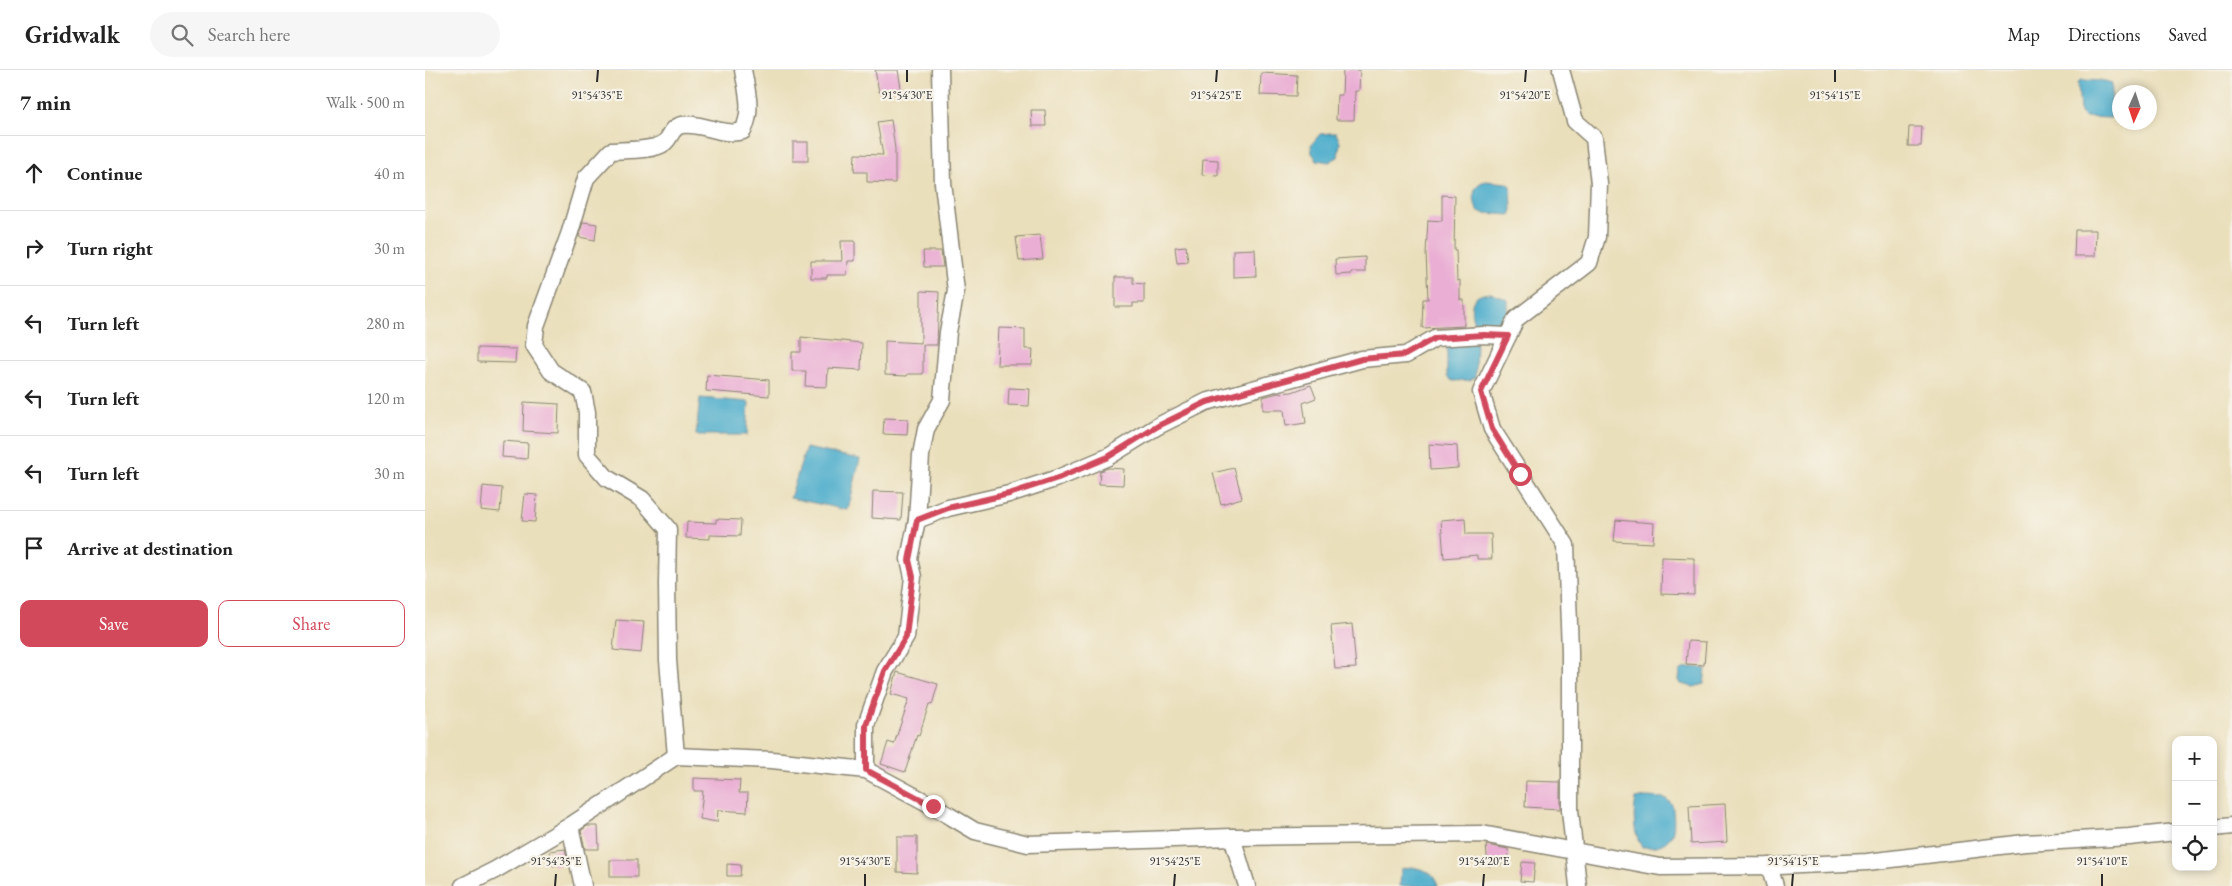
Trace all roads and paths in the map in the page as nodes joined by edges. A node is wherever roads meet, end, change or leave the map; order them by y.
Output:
1 (743, 70) edge
2 (940, 70) edge
3 (1561, 70) edge
4 (1508, 336) junction
5 (917, 520) junction
6 (676, 756) junction
7 (866, 770) junction
8 (571, 826) junction
9 (2232, 826) edge
10 (2217, 828) edge
11 (2172, 832) edge
12 (1231, 837) junction
13 (1575, 850) junction
14 (1769, 866) junction
15 (463, 886) edge
16 (583, 886) edge
17 (1247, 886) edge
18 (1578, 886) edge
19 (1775, 886) edge

1 - 6 street
2 - 5 street
3 - 4 street
4 - 5 street
4 - 13 street
5 - 7 street
6 - 7 street
6 - 8 street
7 - 12 street
8 - 15 street
8 - 16 street
9 - 10 street
11 - 14 street
12 - 13 street
12 - 17 street
13 - 14 street
13 - 18 street
14 - 19 street

